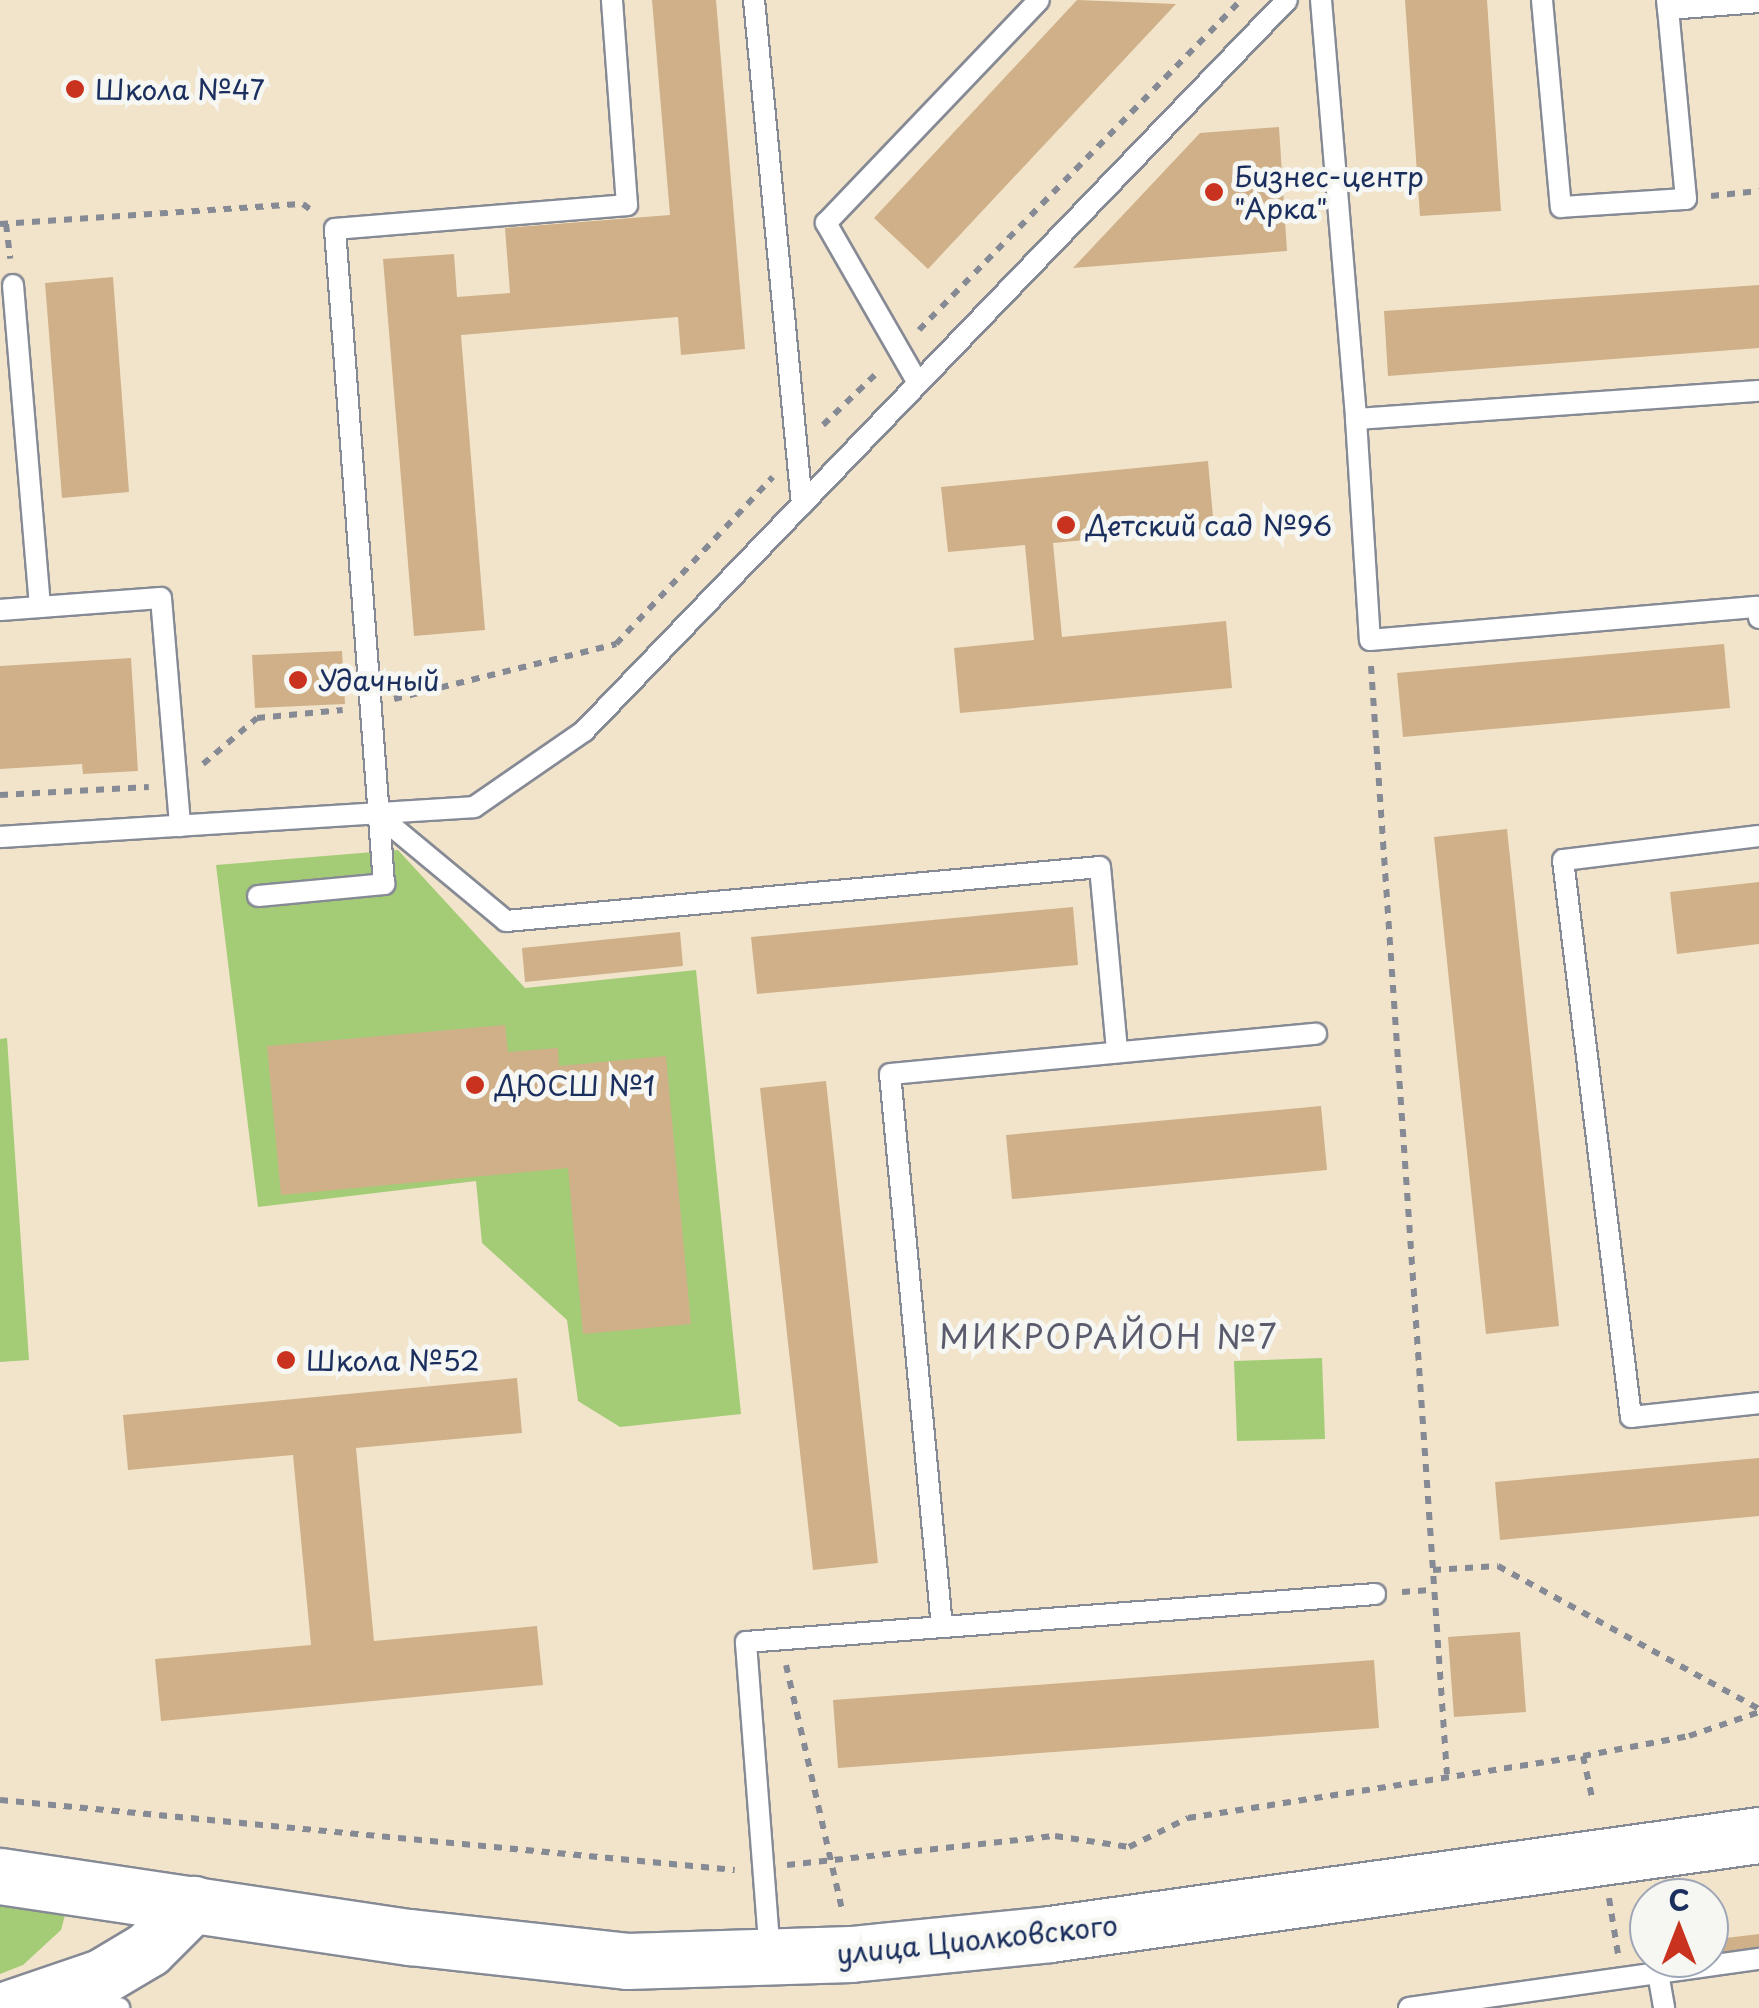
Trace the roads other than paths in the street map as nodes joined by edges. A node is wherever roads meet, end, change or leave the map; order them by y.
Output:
1 (612, 0) edge
2 (754, 0) edge
3 (1039, 0) edge
4 (1288, 0) edge
5 (1321, 0) edge
6 (1542, 0) edge
7 (1759, 2) edge
8 (1668, 4) edge
9 (13, 285) dead end
10 (918, 383) junction
11 (1759, 391) edge
12 (1356, 420) junction
13 (802, 505) junction
14 (40, 607) junction
15 (0, 610) edge
16 (1759, 618) edge
17 (376, 814) junction
18 (180, 826) junction
19 (1759, 836) edge
20 (0, 838) edge
21 (258, 896) dead end
22 (1316, 1034) dead end
23 (1118, 1052) junction
24 (1759, 1403) edge
25 (1376, 1594) dead end
26 (942, 1627) junction
27 (1759, 1835) edge
28 (0, 1876) edge
29 (193, 1904) junction
30 (770, 1957) junction
31 (1759, 1959) edge
32 (1729, 1963) edge
33 (1629, 1977) edge
34 (1659, 1978) edge
35 (31, 2002) edge
36 (119, 2008) edge
37 (1409, 2008) edge
38 (1664, 2008) edge

1 - 17 lane
2 - 13 lane
3 - 10 lane
4 - 10 lane
5 - 12 lane
6 - 8 lane
7 - 8 lane
9 - 14 lane
10 - 13 lane
11 - 12 lane
12 - 16 lane
13 - 17 lane
14 - 15 lane
14 - 18 lane
17 - 18 lane
17 - 21 lane
17 - 23 lane
18 - 20 lane
19 - 24 lane
22 - 23 lane
23 - 26 lane
25 - 26 lane
26 - 30 lane
27 - 30 main road, улица Циолковского
28 - 29 main road, улица Циолковского
29 - 30 main road, улица Циолковского
29 - 35 main road
31 - 32 lane
33 - 37 lane
34 - 38 lane
35 - 36 lane

